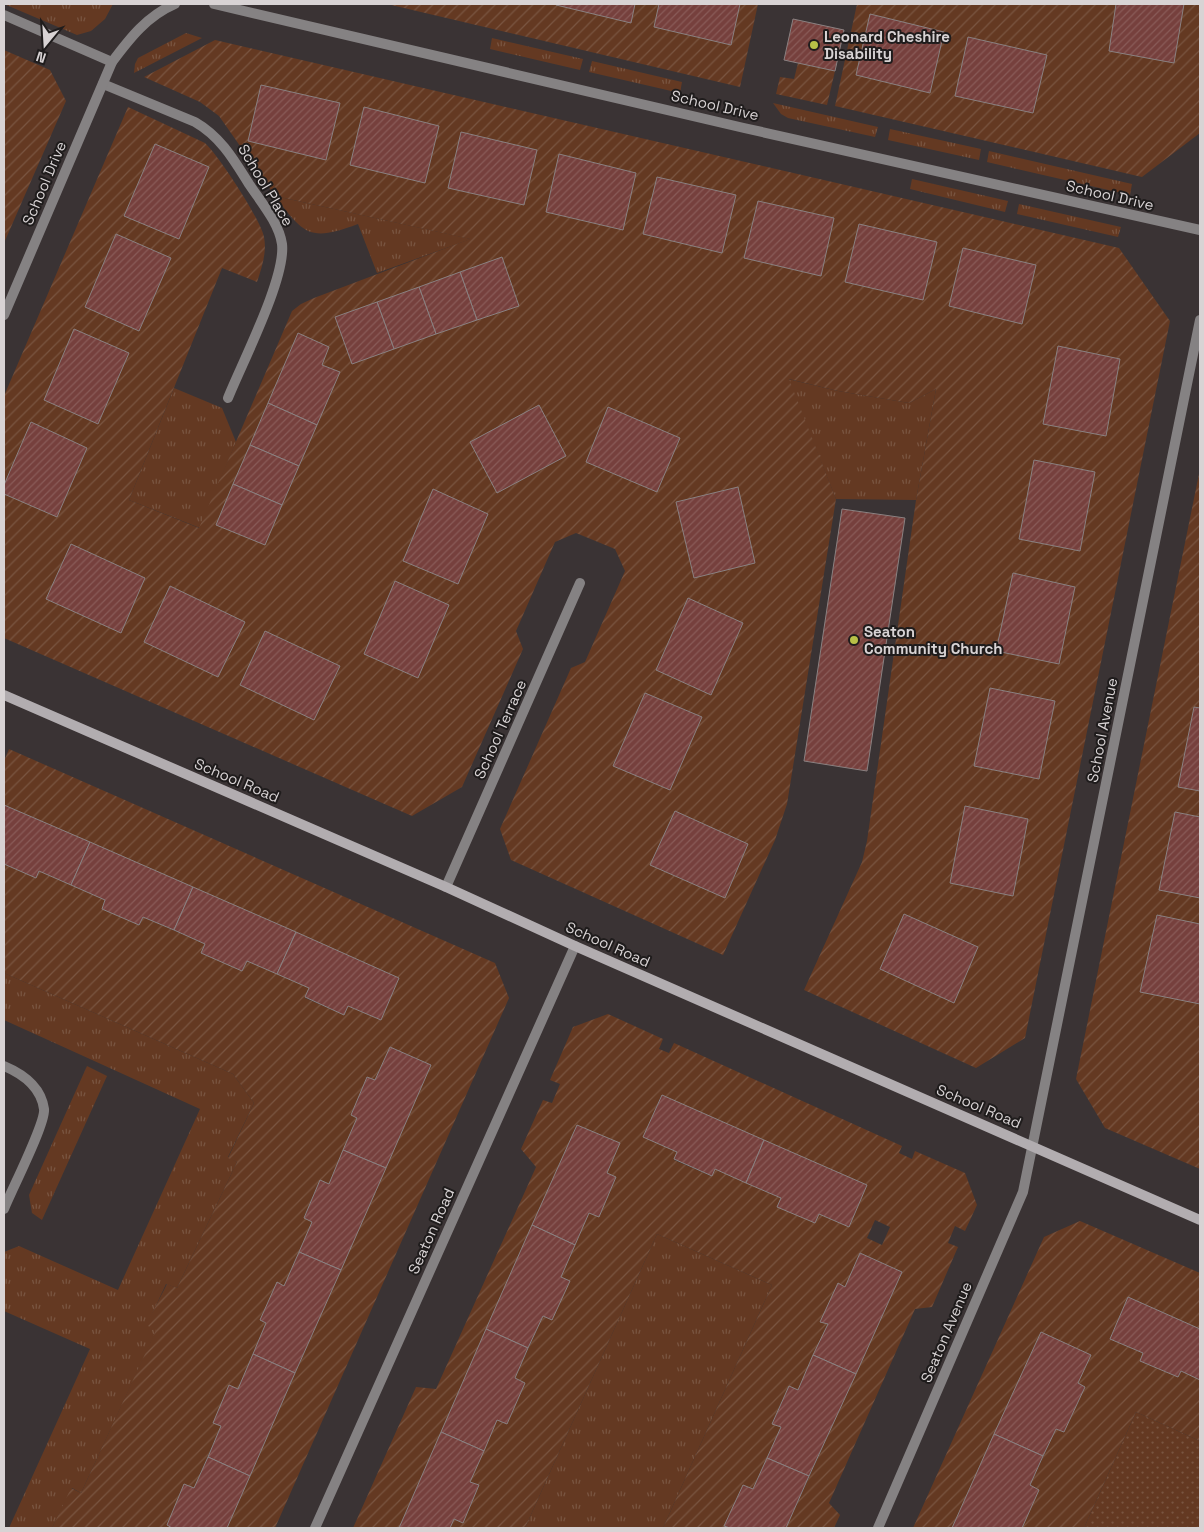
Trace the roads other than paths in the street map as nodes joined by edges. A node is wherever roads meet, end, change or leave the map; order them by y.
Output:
1 (175, 4) edge
2 (219, 4) edge
3 (4, 15) edge
4 (112, 62) junction
5 (103, 84) junction
6 (1200, 230) edge
7 (4, 315) edge
8 (1200, 320) edge
9 (228, 398) dead end
10 (580, 583) dead end
11 (4, 695) edge
12 (446, 887) junction
13 (576, 946) junction
14 (4, 1066) edge
15 (1034, 1146) junction
16 (4, 1209) edge
17 (1200, 1220) edge
18 (315, 1528) edge
19 (878, 1528) edge

1 - 4 street, School Drive
2 - 6 street, School Drive
3 - 4 street
4 - 5 street, School Drive
5 - 7 street, School Drive
5 - 9 street, School Place
8 - 15 street, School Avenue
10 - 12 street, School Terrace
11 - 12 street, School Road
12 - 13 street, School Road
13 - 15 street, School Road
13 - 18 street, Seaton Road
14 - 16 street
15 - 17 street, School Road
15 - 19 street, Seaton Avenue

